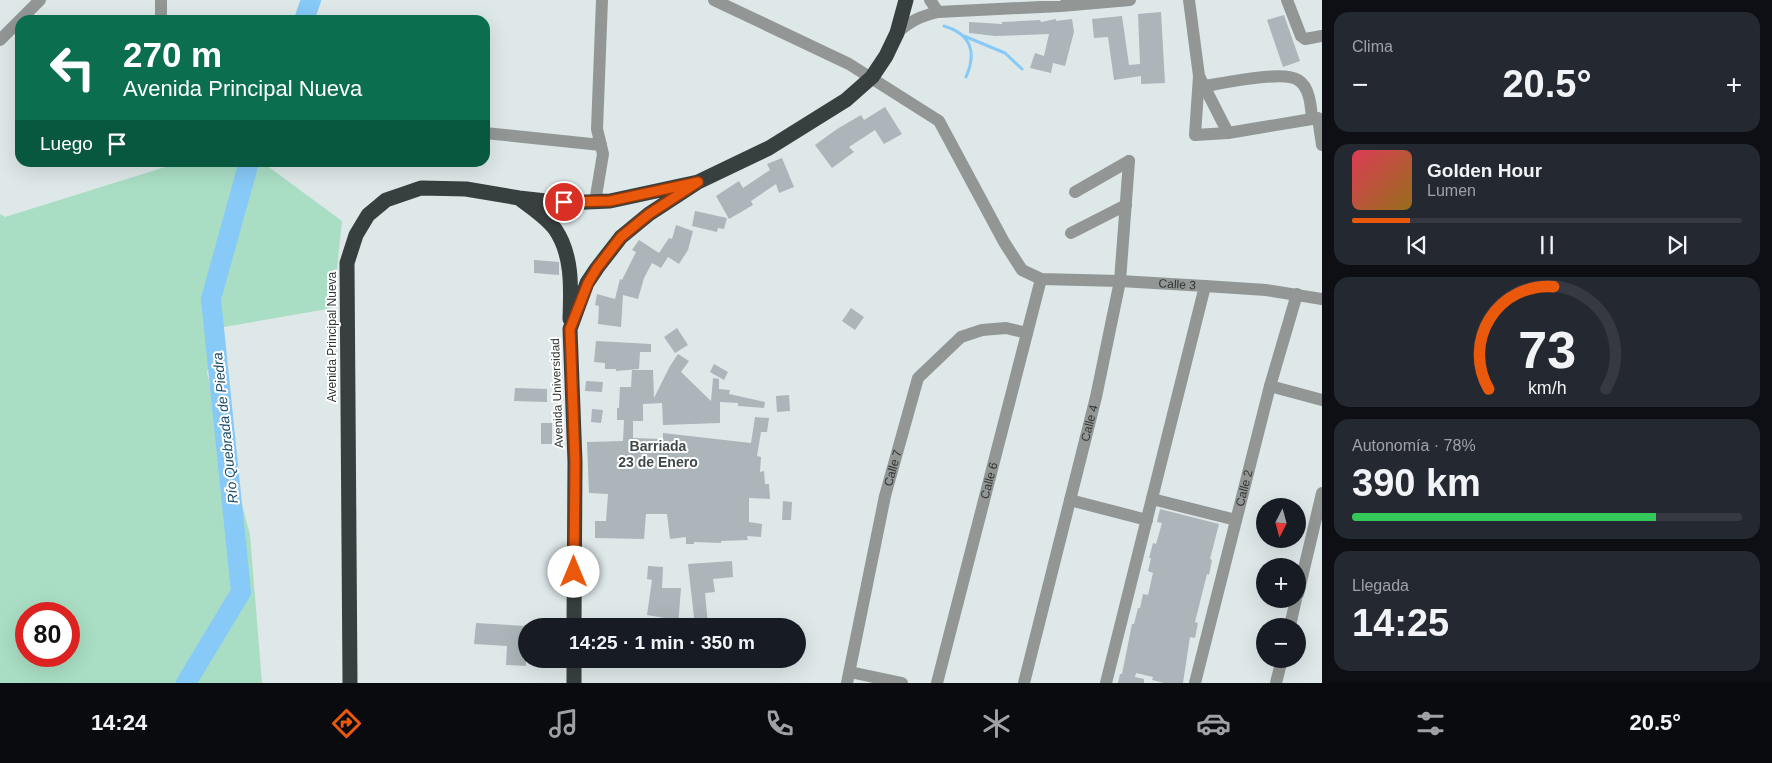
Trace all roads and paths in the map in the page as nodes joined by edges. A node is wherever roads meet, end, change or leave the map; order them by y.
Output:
1 (40, 0) edge
2 (161, 0) edge
3 (602, 0) edge
4 (714, 0) edge
5 (906, 0) edge
6 (930, 0) edge
7 (1130, 0) edge
8 (1189, 0) edge
9 (1287, 0) edge
10 (938, 12) junction
11 (25, 15) edge
12 (37, 15) edge
13 (161, 15) edge
14 (15, 25) edge
15 (897, 33) junction
16 (1322, 36) edge
17 (0, 40) edge
18 (872, 77) junction
19 (1202, 81) junction
20 (1312, 119) junction
21 (1228, 133) junction
22 (490, 134) edge
23 (601, 145) junction
24 (1322, 145) edge
25 (698, 182) junction
26 (1075, 192) dead end
27 (518, 198) junction
28 (595, 202) junction
29 (1126, 205) junction
30 (1071, 232) dead end
31 (1041, 279) junction
32 (1120, 280) junction
33 (1205, 286) junction
34 (1297, 294) junction
35 (1322, 299) edge
36 (570, 329) junction
37 (1027, 333) junction
38 (1270, 386) junction
39 (1322, 400) edge
40 (1322, 493) edge
41 (1152, 499) junction
42 (1070, 500) junction
43 (1147, 520) junction
44 (1236, 520) junction
45 (1306, 560) edge
46 (574, 618) edge
47 (574, 668) edge
48 (1280, 668) edge
49 (849, 677) edge
50 (350, 683) edge
51 (574, 683) edge
52 (902, 683) edge
53 (937, 683) edge
54 (1024, 683) edge
55 (1106, 683) edge
56 (1195, 683) edge
57 (1276, 683) edge

1 - 11 street
1 - 12 street
2 - 13 street
3 - 23 street
4 - 18 street, Calle 3
5 - 15 highway
6 - 10 street
7 - 10 street
8 - 19 street
9 - 16 street
10 - 15 street
14 - 17 street
15 - 18 highway
18 - 25 highway
18 - 31 street, Calle 3
19 - 20 street
19 - 21 street
19 - 21 street
20 - 21 street
20 - 24 street
22 - 23 street
23 - 28 street
25 - 28 highway, Avenida Principal Nueva
25 - 36 highway, Avenida Universidad
26 - 29 street, Calle 4
27 - 28 highway, Avenida Principal Nueva
27 - 36 highway
27 - 50 highway, Avenida Principal Nueva
29 - 30 street
29 - 32 street, Calle 4
31 - 32 street, Calle 3
31 - 37 street, Calle 6
32 - 33 street, Calle 3
32 - 42 street, Calle 4
33 - 34 street
33 - 41 street, Calle 3
34 - 35 street
34 - 38 street, Calle 2
36 - 46 highway, Avenida Universidad
37 - 49 street, Calle 7
37 - 53 street, Calle 6
38 - 39 street
38 - 44 street, Calle 2
40 - 45 street
41 - 43 street, Calle 3
41 - 44 street
42 - 43 street
42 - 54 street, Calle 4
43 - 55 street, Calle 3
44 - 56 street, Calle 2
47 - 51 highway
48 - 57 street
49 - 52 street

